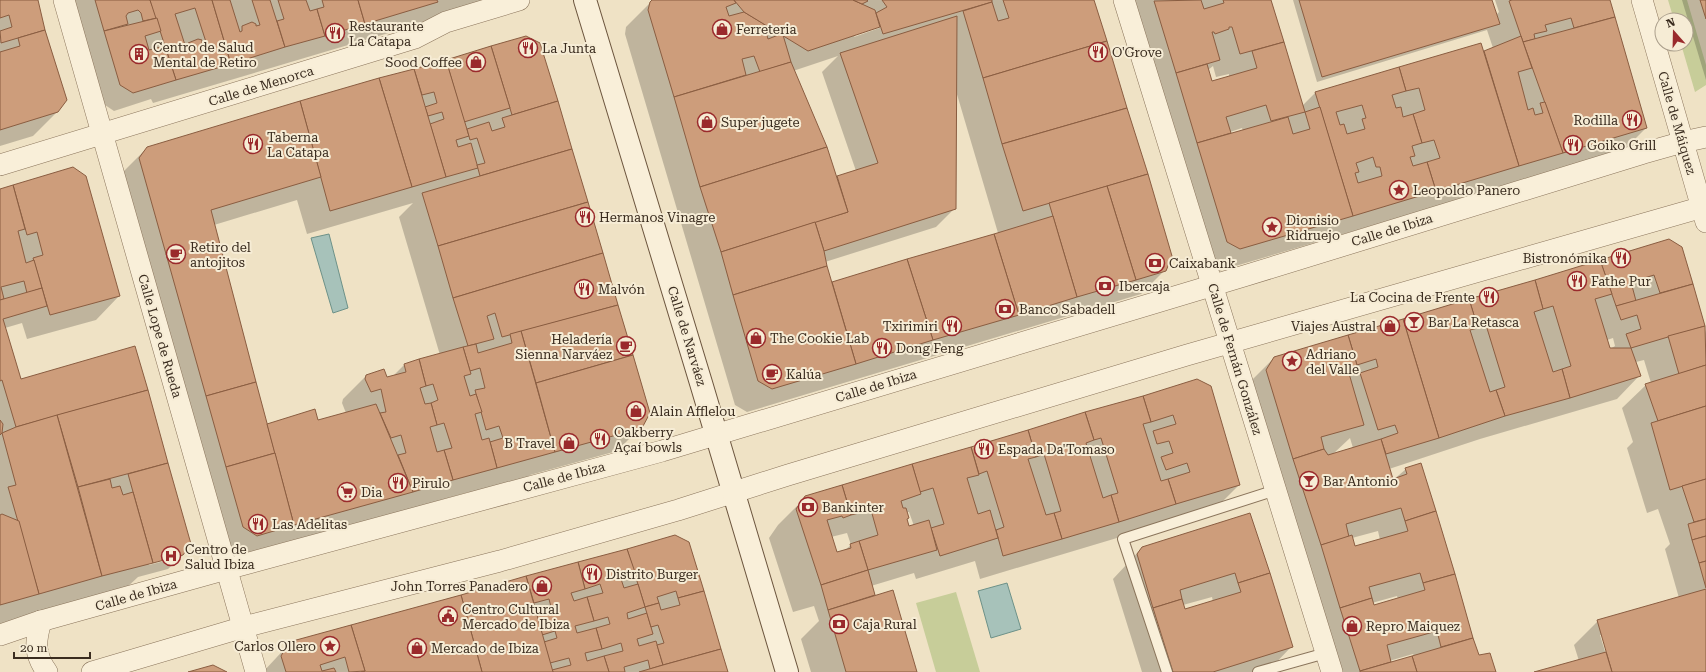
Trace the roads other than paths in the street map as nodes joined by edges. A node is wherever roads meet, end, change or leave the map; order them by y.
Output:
1 (64, 0) edge
2 (519, 0) edge
3 (585, 0) edge
4 (1124, 0) edge
5 (1642, 0) edge
6 (102, 134) junction
7 (1706, 137) edge
8 (1683, 142) junction
9 (0, 165) edge
10 (1705, 212) edge
11 (1212, 285) junction
12 (1230, 342) junction
13 (716, 434) junction
14 (1276, 490) junction
15 (733, 493) junction
16 (227, 569) junction
17 (41, 621) junction
18 (244, 628) junction
19 (0, 635) edge
20 (1329, 662) edge
21 (47, 672) edge
22 (92, 672) edge
23 (256, 672) edge
24 (787, 672) edge
25 (1167, 672) edge
26 (1258, 672) edge

1 - 6 street, Calle Lope de Rueda
2 - 6 street, Calle de Menorca
3 - 13 street, Calle de Narváez
4 - 11 street, Calle de Fernán González
5 - 8 street, Calle de Máiquez
6 - 9 street, Calle de Menorca
6 - 16 street, Calle Lope de Rueda
7 - 8 street, Calle de Ibiza
8 - 10 street, Calle de Máiquez
8 - 11 street, Calle de Ibiza
10 - 12 street
11 - 12 street, Calle de Fernán González
11 - 13 street, Calle de Ibiza
12 - 14 street, Calle de Fernán González
12 - 15 street
13 - 15 street, Calle de Narváez
13 - 16 street, Calle de Ibiza
14 - 20 street, Calle de Fernán González
14 - 25 lane
15 - 18 street
15 - 24 street, Calle de Narváez
16 - 17 street, Calle de Ibiza
16 - 18 street, Calle Lope de Rueda
17 - 19 street, Calle de Ibiza
17 - 21 street
18 - 22 street
18 - 23 street, Calle Lope de Rueda
20 - 26 lane

